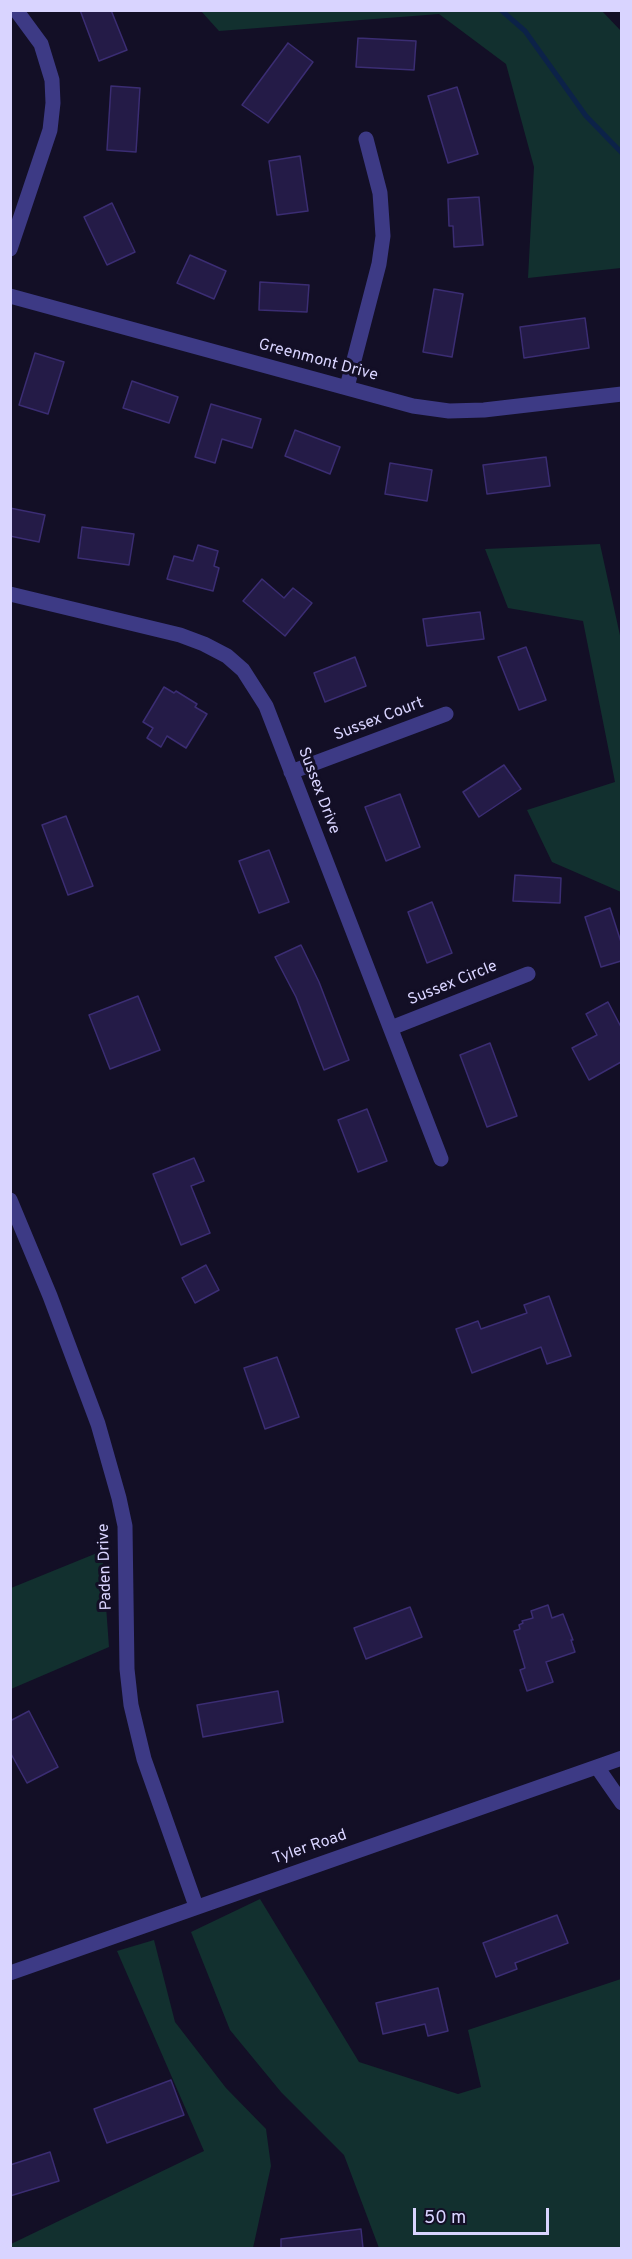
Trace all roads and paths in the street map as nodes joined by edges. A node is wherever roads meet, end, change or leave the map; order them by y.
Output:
1 (16, 10) edge
2 (366, 139) dead end
3 (10, 249) edge
4 (10, 296) edge
5 (347, 387) junction
6 (621, 394) edge
7 (10, 594) edge
8 (446, 714) dead end
9 (291, 772) junction
10 (528, 974) dead end
11 (391, 1028) junction
12 (441, 1159) dead end
13 (10, 1200) edge
14 (621, 1758) edge
15 (597, 1767) junction
16 (621, 1803) edge
17 (196, 1906) junction
18 (10, 1973) edge

1 - 3 street
2 - 5 street
4 - 5 street, Greenmont Drive
5 - 6 street, Greenmont Drive
7 - 9 street, Sussex Drive
8 - 9 street, Sussex Court
9 - 11 street, Sussex Drive
10 - 11 street, Sussex Circle
11 - 12 street, Sussex Drive
13 - 17 street, Paden Drive
14 - 15 street, Tyler Road
15 - 16 street
15 - 17 street, Tyler Road
17 - 18 street, Tyler Road

